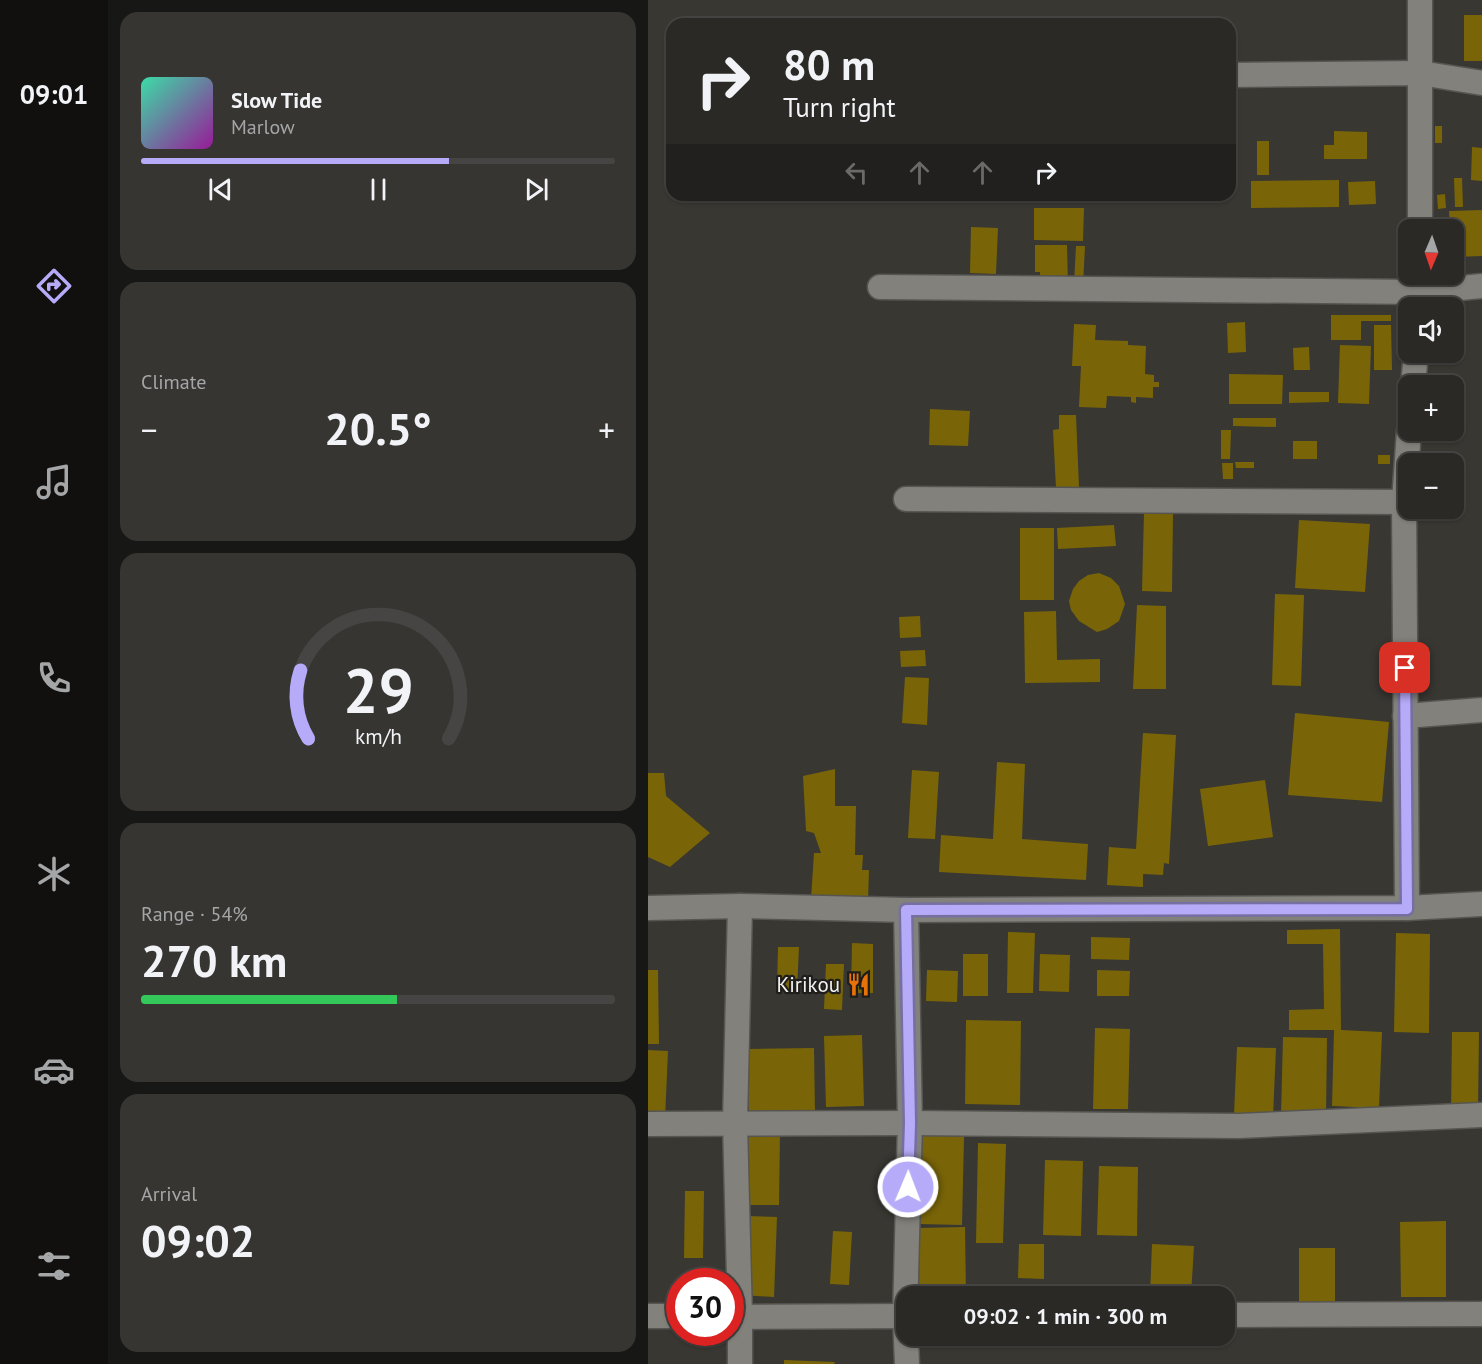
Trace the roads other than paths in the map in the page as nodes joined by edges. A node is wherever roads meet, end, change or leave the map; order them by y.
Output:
1 (1420, 0) edge
2 (1420, 73) junction
3 (1236, 75) edge
4 (1482, 83) edge
5 (1420, 219) edge
6 (1482, 286) edge
7 (880, 287) dead end
8 (1420, 291) edge
9 (906, 499) dead end
10 (1398, 502) edge
11 (1404, 519) edge
12 (1482, 710) edge
13 (1405, 716) junction
14 (1482, 904) edge
15 (740, 906) junction
16 (648, 908) edge
17 (1407, 909) junction
18 (906, 910) junction
19 (1482, 1115) edge
20 (735, 1123) junction
21 (910, 1123) junction
22 (648, 1124) edge
23 (735, 1268) edge
24 (906, 1286) edge
25 (1482, 1314) edge
26 (1235, 1315) edge
27 (648, 1316) edge
28 (666, 1316) edge
29 (896, 1316) edge
30 (744, 1317) edge
31 (738, 1346) edge
32 (906, 1346) edge
33 (740, 1364) edge
34 (907, 1364) edge

1 - 2 street
2 - 3 street
2 - 4 street
2 - 5 street
6 - 8 street
7 - 8 street
9 - 10 street
11 - 13 street
12 - 13 street
13 - 17 street
14 - 17 street
15 - 16 street
15 - 18 street
15 - 20 street
17 - 18 street
18 - 21 street
19 - 21 street
20 - 21 street
20 - 22 street
20 - 23 street
21 - 24 street
25 - 26 street
27 - 28 street
29 - 30 street
31 - 33 street
32 - 34 street

